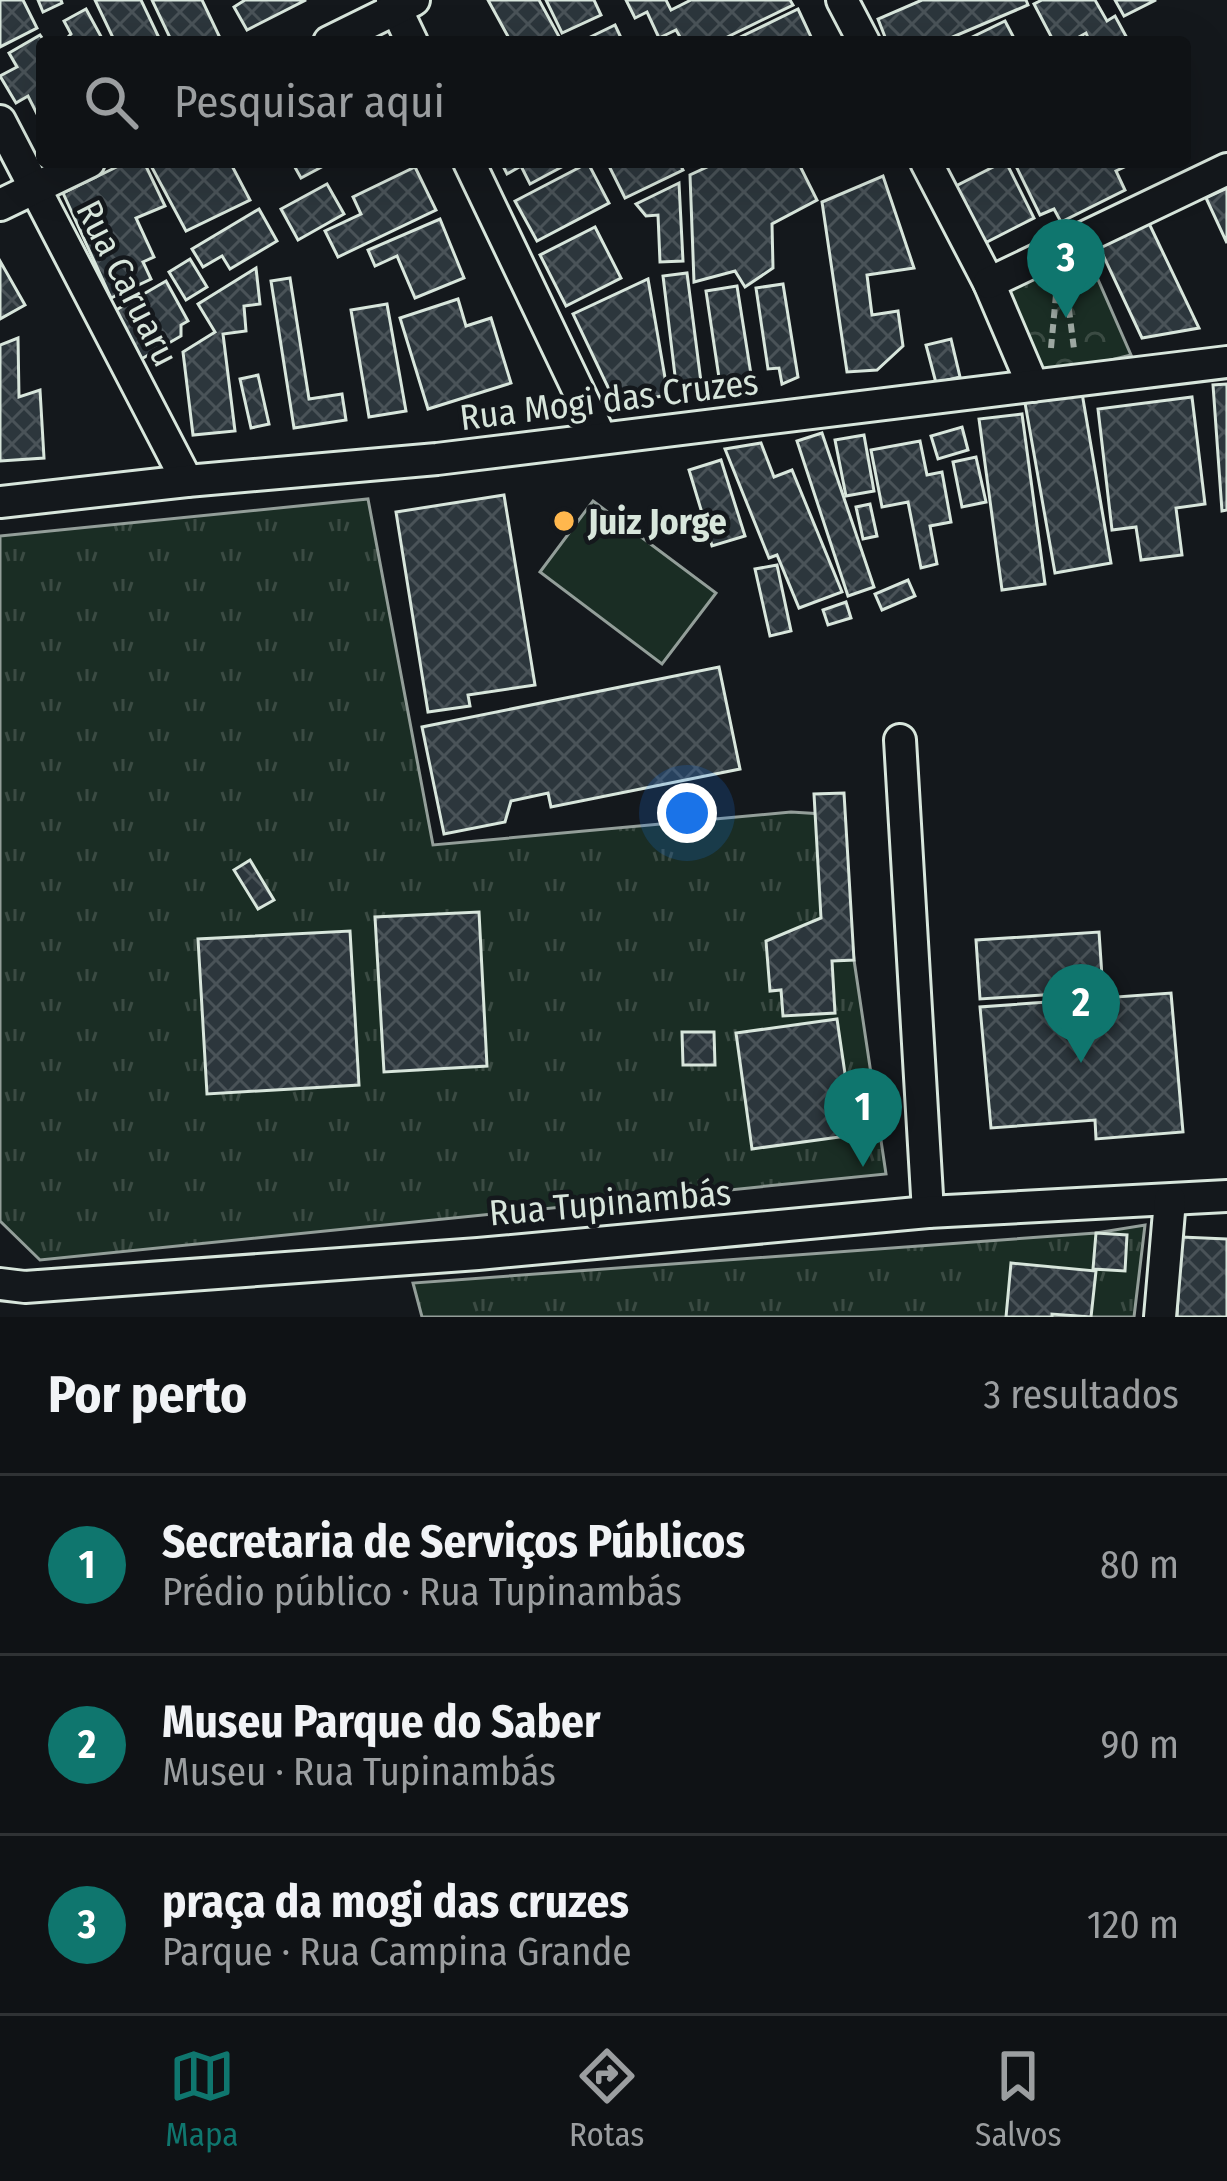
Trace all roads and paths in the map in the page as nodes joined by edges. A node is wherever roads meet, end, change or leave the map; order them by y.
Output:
1 (842, 0) edge
2 (400, 3) edge
3 (340, 36) edge
4 (410, 36) edge
5 (861, 36) edge
6 (0, 121) edge
7 (77, 168) edge
8 (472, 168) edge
9 (929, 168) edge
10 (1227, 169) edge
11 (36, 189) junction
12 (0, 205) edge
13 (1060, 248) junction
14 (989, 283) junction
15 (1050, 358) dead end
16 (1227, 362) edge
17 (1078, 381) junction
18 (1033, 386) junction
19 (601, 438) junction
20 (187, 481) junction
21 (0, 502) edge
22 (900, 740) dead end
23 (1227, 1196) edge
24 (1170, 1200) junction
25 (928, 1212) junction
26 (0, 1284) edge
27 (1160, 1317) edge

1 - 5 street
2 - 3 street
2 - 4 street
6 - 11 street, Rua Caruaru
7 - 11 street
8 - 19 street
9 - 14 street
10 - 13 street
11 - 12 street
11 - 20 street, Rua Caruaru
13 - 14 street
13 - 15 path
13 - 17 path
14 - 18 street
16 - 17 street, Rua Mogi das Cruzes
17 - 18 street, Rua Mogi das Cruzes
18 - 19 street, Rua Mogi das Cruzes
19 - 20 street, Rua Mogi das Cruzes
20 - 21 street, Rua Mogi das Cruzes
22 - 25 street
23 - 24 street, Rua Tupinambás
24 - 25 street, Rua Tupinambás
24 - 27 street
25 - 26 street, Rua Tupinambás

